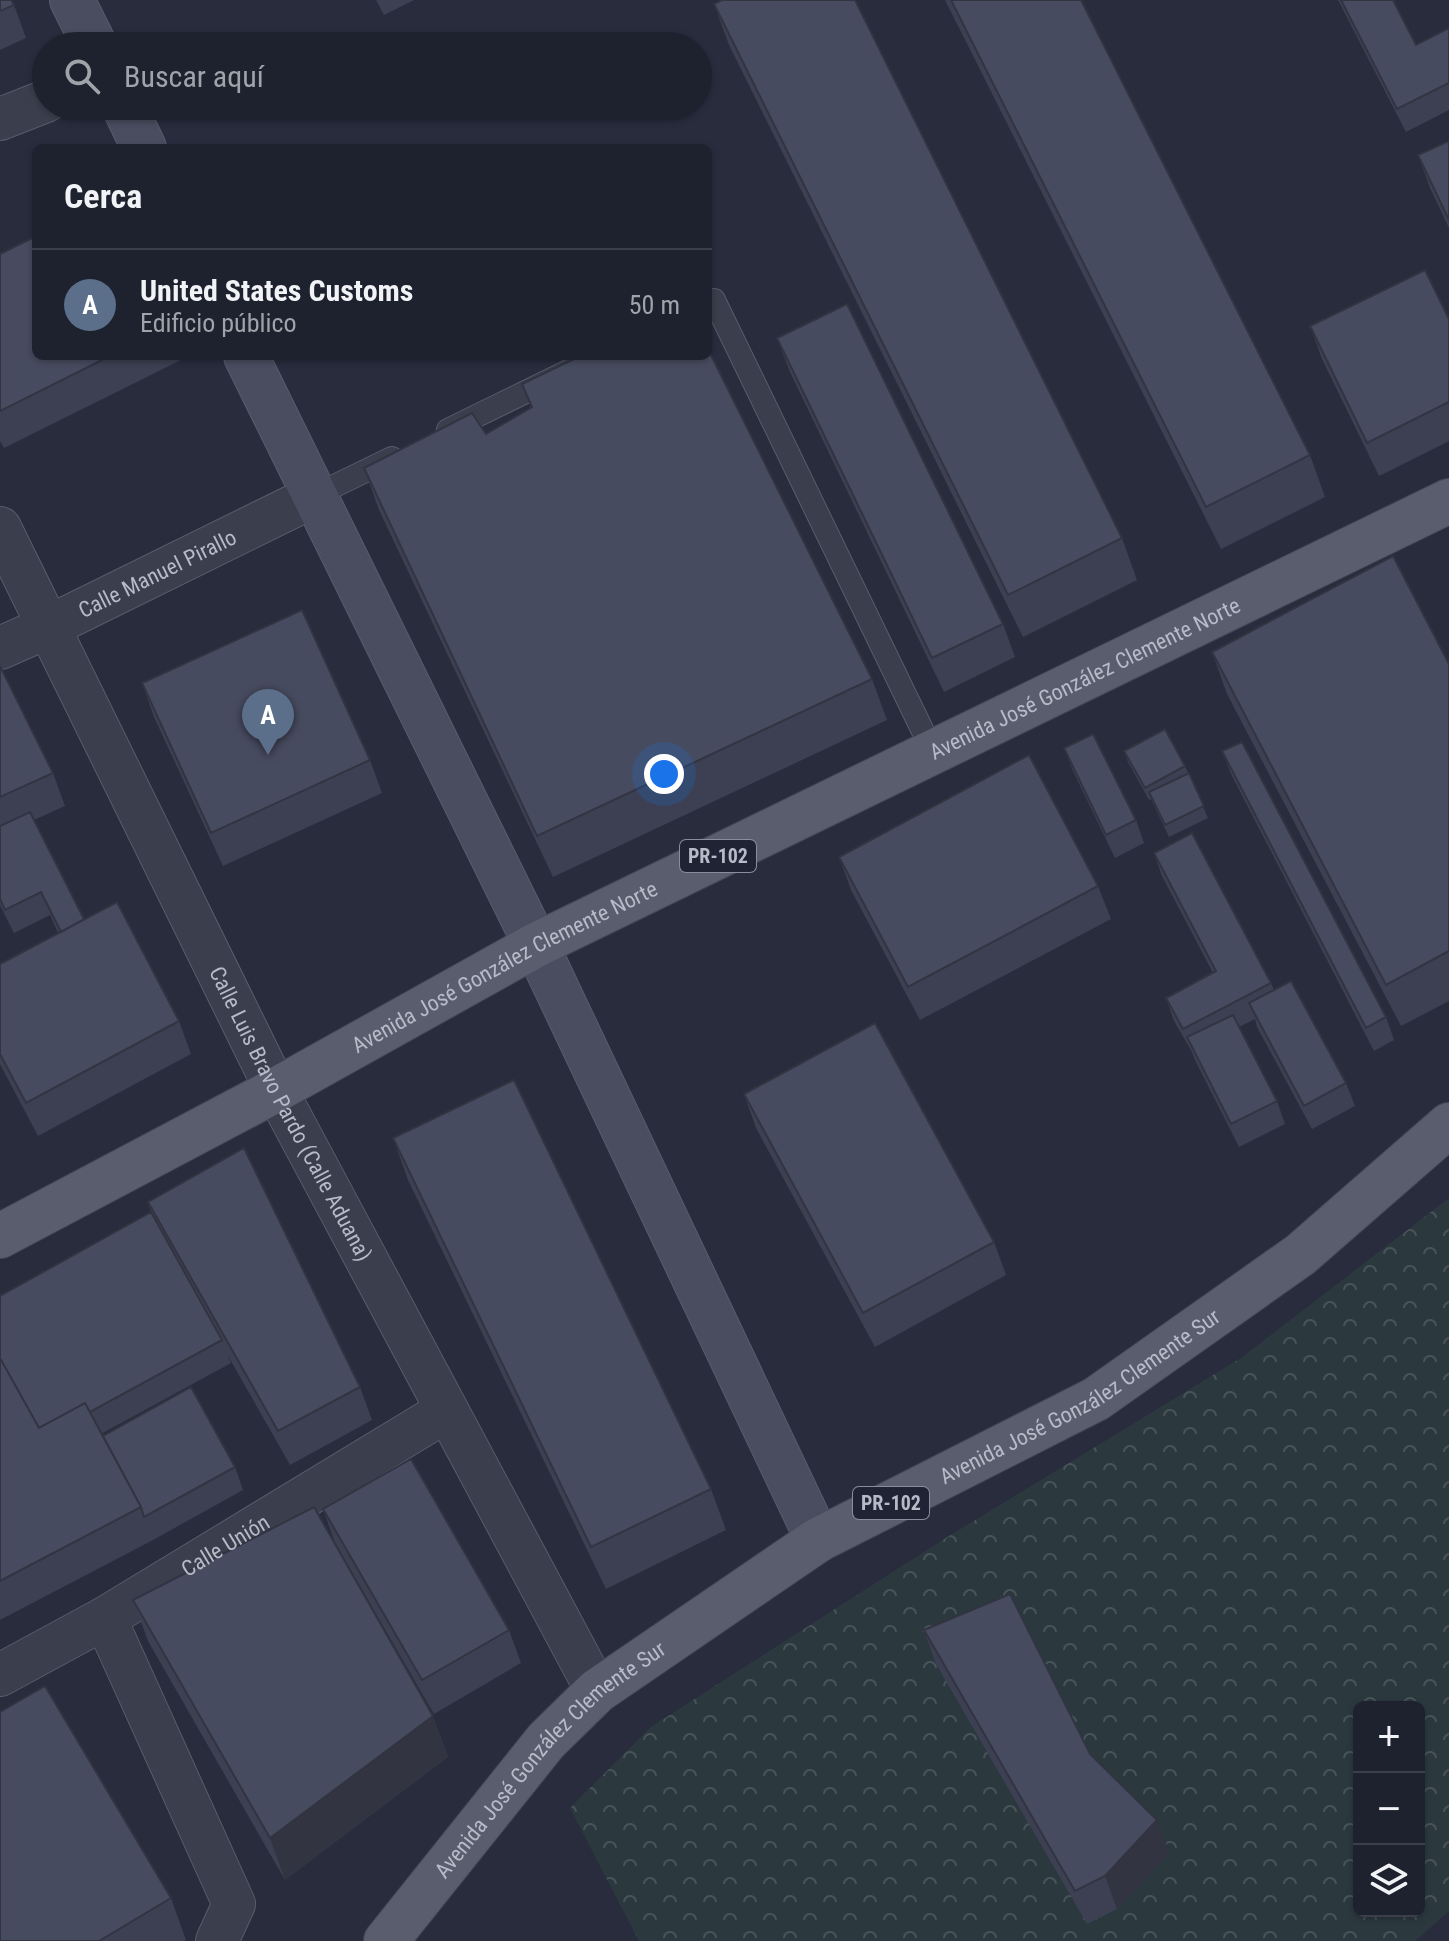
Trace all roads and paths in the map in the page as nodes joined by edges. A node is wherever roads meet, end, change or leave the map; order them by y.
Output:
1 (72, 0) edge
2 (88, 32) edge
3 (32, 106) edge
4 (0, 119) edge
5 (131, 120) edge
6 (142, 144) edge
7 (712, 301) edge
8 (248, 360) edge
9 (591, 360) edge
10 (314, 496) junction
11 (1449, 501) edge
12 (0, 528) edge
13 (50, 626) junction
14 (0, 648) edge
15 (933, 752) junction
16 (536, 945) junction
17 (276, 1090) junction
18 (1449, 1125) edge
19 (0, 1236) edge
20 (446, 1411) junction
21 (818, 1540) junction
22 (105, 1618) junction
23 (0, 1675) edge
24 (597, 1691) junction
25 (217, 1941) edge
26 (386, 1941) edge

1 - 2 street
3 - 4 street
5 - 6 street
7 - 15 lane
8 - 10 street
9 - 10 lane
10 - 13 street, Calle Manuel Pirallo
10 - 16 street
11 - 15 main road, Avenida José González Clemente Norte / PR-102
12 - 13 street, Calle Luis Bravo Pardo (Calle Aduana)
13 - 14 street, Calle Manuel Pirallo
13 - 17 street, Calle Luis Bravo Pardo (Calle Aduana)
15 - 16 main road, Avenida José González Clemente Norte / PR-102
16 - 17 main road, Avenida José González Clemente Norte / PR-102
16 - 21 street
17 - 19 main road, Avenida José González Clemente Norte / PR-102
17 - 20 street, Calle Luis Bravo Pardo (Calle Aduana)
18 - 21 main road, Avenida José González Clemente Sur / PR-102
20 - 22 street, Calle Unión
20 - 24 street, Calle Luis Bravo Pardo (Calle Aduana)
21 - 24 main road, Avenida José González Clemente Sur / PR-102
22 - 23 street, Calle Unión
22 - 25 street
24 - 26 main road, Avenida José González Clemente Sur / PR-102

